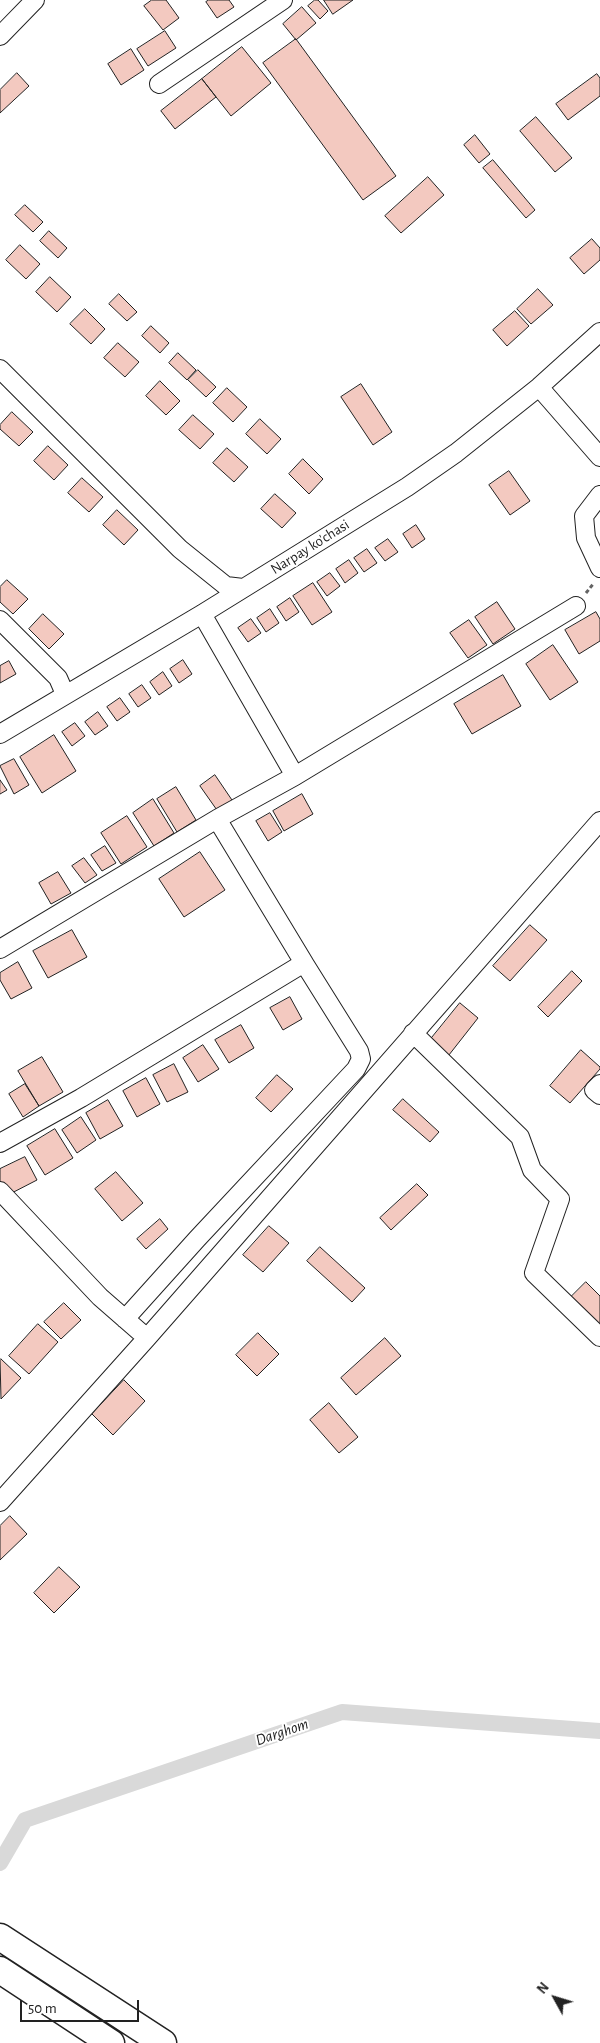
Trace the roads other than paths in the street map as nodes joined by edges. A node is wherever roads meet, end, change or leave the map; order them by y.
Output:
1 (35, 0) edge
2 (283, 0) edge
3 (0, 36) edge
4 (159, 84) dead end
5 (600, 332) edge
6 (0, 369) edge
7 (539, 387) junction
8 (600, 456) edge
9 (600, 495) edge
10 (599, 574) edge
11 (243, 588) junction
12 (581, 600) road end
13 (202, 614) junction
14 (0, 620) edge
15 (65, 694) junction
16 (0, 734) edge
17 (294, 776) junction
18 (217, 819) junction
19 (600, 821) edge
20 (0, 950) edge
21 (304, 963) junction
22 (413, 1033) junction
23 (600, 1084) edge
24 (600, 1095) edge
25 (0, 1144) edge
26 (0, 1191) edge
27 (125, 1319) junction
28 (600, 1337) edge
29 (146, 1338) junction
30 (0, 1502) edge
31 (0, 1937) edge
32 (0, 1970) edge
33 (162, 2042) edge
34 (111, 2043) edge

1 - 3 street
2 - 4 street
5 - 7 street, Narpay ko'chasi
6 - 11 street
7 - 8 street
7 - 11 street, Narpay ko'chasi
9 - 10 street
11 - 13 street, Narpay ko'chasi
12 - 17 street
13 - 15 street, Narpay ko'chasi
13 - 17 street
14 - 15 street
15 - 16 street, Narpay ko'chasi
17 - 18 street
18 - 20 street
18 - 21 street
19 - 22 street
21 - 25 street
21 - 27 street
22 - 28 street
22 - 29 street
23 - 24 street
26 - 27 street
27 - 29 street
29 - 30 street
31 - 33 highway
32 - 34 highway

